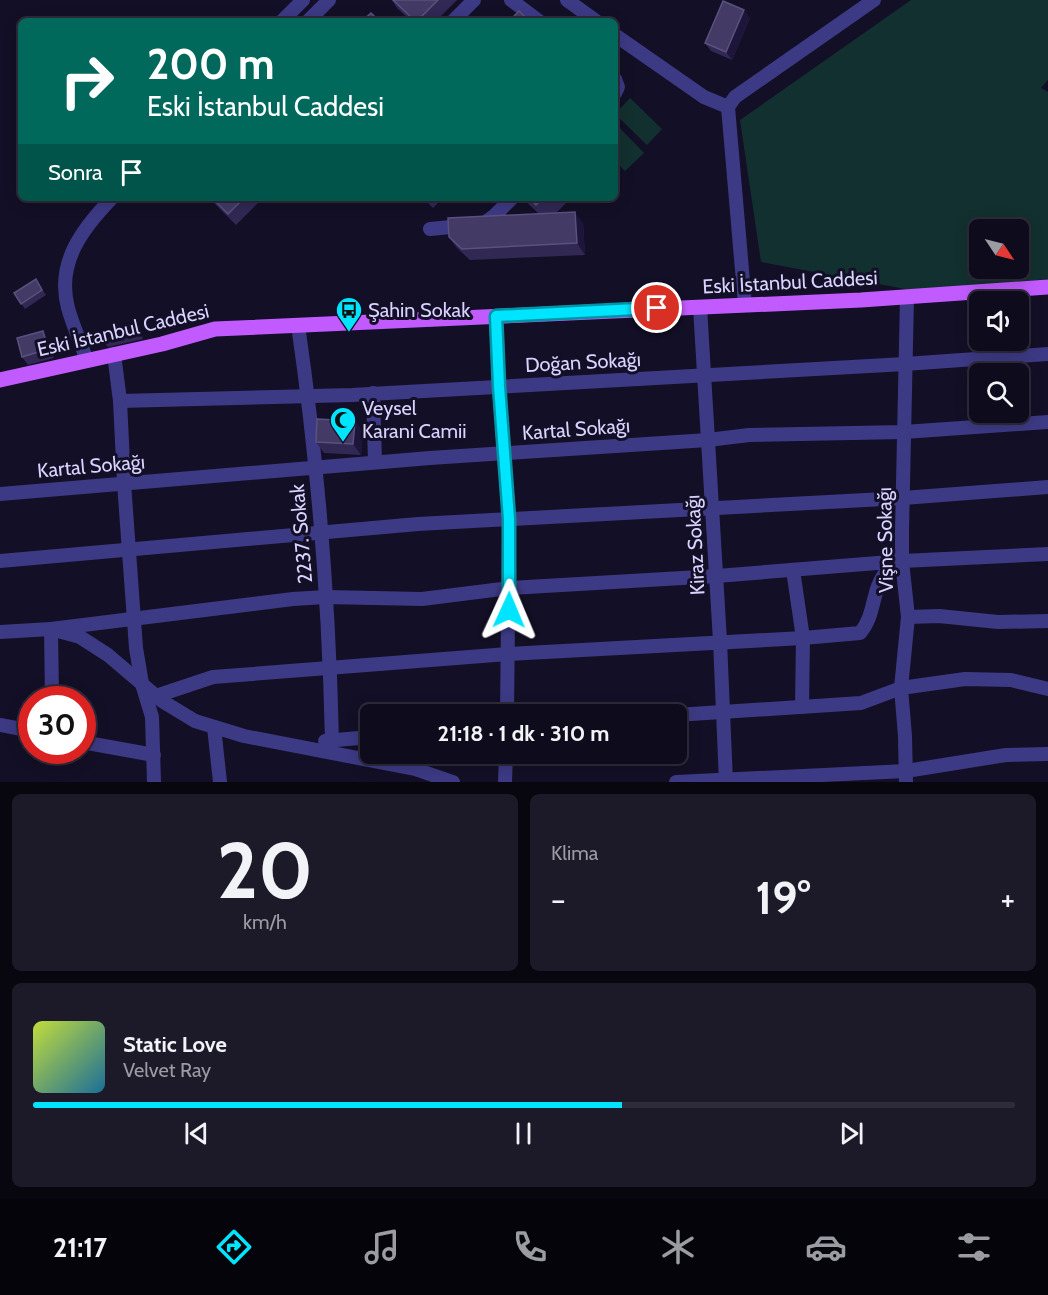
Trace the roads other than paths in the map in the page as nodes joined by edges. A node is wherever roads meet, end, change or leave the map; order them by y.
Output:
1 (303, 0) edge
2 (329, 0) edge
3 (474, 0) edge
4 (511, 0) edge
5 (567, 0) edge
6 (874, 0) edge
7 (285, 18) edge
8 (311, 18) edge
9 (456, 18) edge
10 (535, 18) edge
11 (592, 18) edge
12 (618, 37) edge
13 (728, 107) junction
14 (109, 201) edge
15 (509, 201) edge
16 (430, 229) dead end
17 (1048, 287) edge
18 (907, 297) junction
19 (745, 305) junction
20 (700, 307) junction
21 (496, 316) junction
22 (298, 325) junction
23 (114, 354) junction
24 (1048, 354) edge
25 (87, 361) junction
26 (905, 364) junction
27 (705, 374) junction
28 (0, 380) edge
29 (499, 386) junction
30 (373, 393) junction
31 (308, 396) junction
32 (120, 401) junction
33 (1048, 422) edge
34 (904, 432) junction
35 (708, 440) junction
36 (503, 453) junction
37 (375, 462) junction
38 (315, 467) junction
39 (124, 483) junction
40 (1048, 487) edge
41 (0, 494) edge
42 (903, 498) junction
43 (712, 508) junction
44 (509, 519) junction
45 (321, 533) junction
46 (129, 551) junction
47 (1048, 554) edge
48 (0, 561) edge
49 (902, 561) junction
50 (793, 570) junction
51 (717, 576) junction
52 (510, 588) junction
53 (326, 597) junction
54 (908, 617) junction
55 (134, 618) junction
56 (1048, 621) edge
57 (51, 629) junction
58 (0, 632) edge
59 (803, 638) junction
60 (720, 641) junction
61 (508, 654) junction
62 (331, 667) junction
63 (142, 684) junction
64 (52, 686) edge
65 (901, 688) junction
66 (1048, 689) edge
67 (156, 696) junction
68 (507, 704) edge
69 (802, 707) junction
70 (724, 713) junction
71 (687, 715) edge
72 (0, 725) edge
73 (214, 727) junction
74 (18, 728) edge
75 (360, 738) edge
76 (332, 741) junction
77 (96, 745) edge
78 (290, 745) junction
79 (1048, 754) edge
80 (154, 755) junction
81 (506, 764) edge
82 (906, 777) edge
83 (726, 780) edge
84 (154, 782) edge
85 (220, 782) edge
86 (453, 782) edge
87 (505, 782) edge
88 (676, 782) edge

1 - 7 street
2 - 8 street
3 - 9 street
4 - 10 street
5 - 11 street
6 - 13 street
12 - 13 street
13 - 19 street
14 - 25 street
15 - 16 street
17 - 18 main road, Eski İstanbul Caddesi
18 - 19 main road, Eski İstanbul Caddesi
18 - 26 street, Vişne Sokağı
19 - 20 main road, Eski İstanbul Caddesi
20 - 21 main road, Eski İstanbul Caddesi
20 - 27 street, Kiraz Sokağı
21 - 22 main road, Eski İstanbul Caddesi
21 - 29 street
22 - 23 main road, Eski İstanbul Caddesi
22 - 31 street, 2237. Sokak
23 - 25 main road, Eski İstanbul Caddesi
23 - 32 street
24 - 26 street, Doğan Sokağı
25 - 28 main road, Eski İstanbul Caddesi
26 - 27 street, Doğan Sokağı
26 - 34 street, Vişne Sokağı
27 - 29 street, Doğan Sokağı
27 - 35 street, Kiraz Sokağı
29 - 30 street, Doğan Sokağı
29 - 36 street
30 - 31 street, Doğan Sokağı
30 - 37 street
31 - 32 street, Doğan Sokağı
31 - 38 street, 2237. Sokak
32 - 39 street
33 - 34 street, Kartal Sokağı
34 - 35 street, Kartal Sokağı
34 - 42 street, Vişne Sokağı
35 - 36 street, Kartal Sokağı
35 - 43 street, Kiraz Sokağı
36 - 37 street, Kartal Sokağı
36 - 44 street
37 - 38 street, Kartal Sokağı
38 - 39 street, Kartal Sokağı
38 - 45 street, 2237. Sokak
39 - 41 street, Kartal Sokağı
39 - 46 street
40 - 42 street
42 - 43 street
42 - 49 street, Vişne Sokağı
43 - 44 street
43 - 51 street, Kiraz Sokağı
44 - 45 street
44 - 52 street
45 - 46 street
45 - 53 street, 2237. Sokak
46 - 48 street
46 - 55 street
47 - 49 street
49 - 50 street
49 - 54 street, Vişne Sokağı
49 - 59 street
50 - 51 street
50 - 59 street
51 - 52 street
51 - 60 street, Kiraz Sokağı
52 - 53 street
52 - 61 street
53 - 55 street
53 - 62 street, 2237. Sokak
54 - 56 street
54 - 65 street, Vişne Sokağı
55 - 57 street
55 - 63 street
57 - 58 street
57 - 63 street
57 - 64 street
59 - 60 street
59 - 69 street
60 - 61 street
60 - 70 street, Kiraz Sokağı
61 - 62 street
61 - 68 street
62 - 67 street
62 - 76 street, 2237. Sokak
63 - 67 street
63 - 80 street
65 - 66 street
65 - 69 street
65 - 82 street, Vişne Sokağı
67 - 73 street
69 - 70 street
70 - 71 street
70 - 83 street, Kiraz Sokağı
72 - 74 street
73 - 78 street
73 - 85 street
75 - 76 street
76 - 78 street
77 - 80 street
78 - 86 street
79 - 82 street
80 - 84 street
81 - 87 street
82 - 83 street
83 - 88 street

